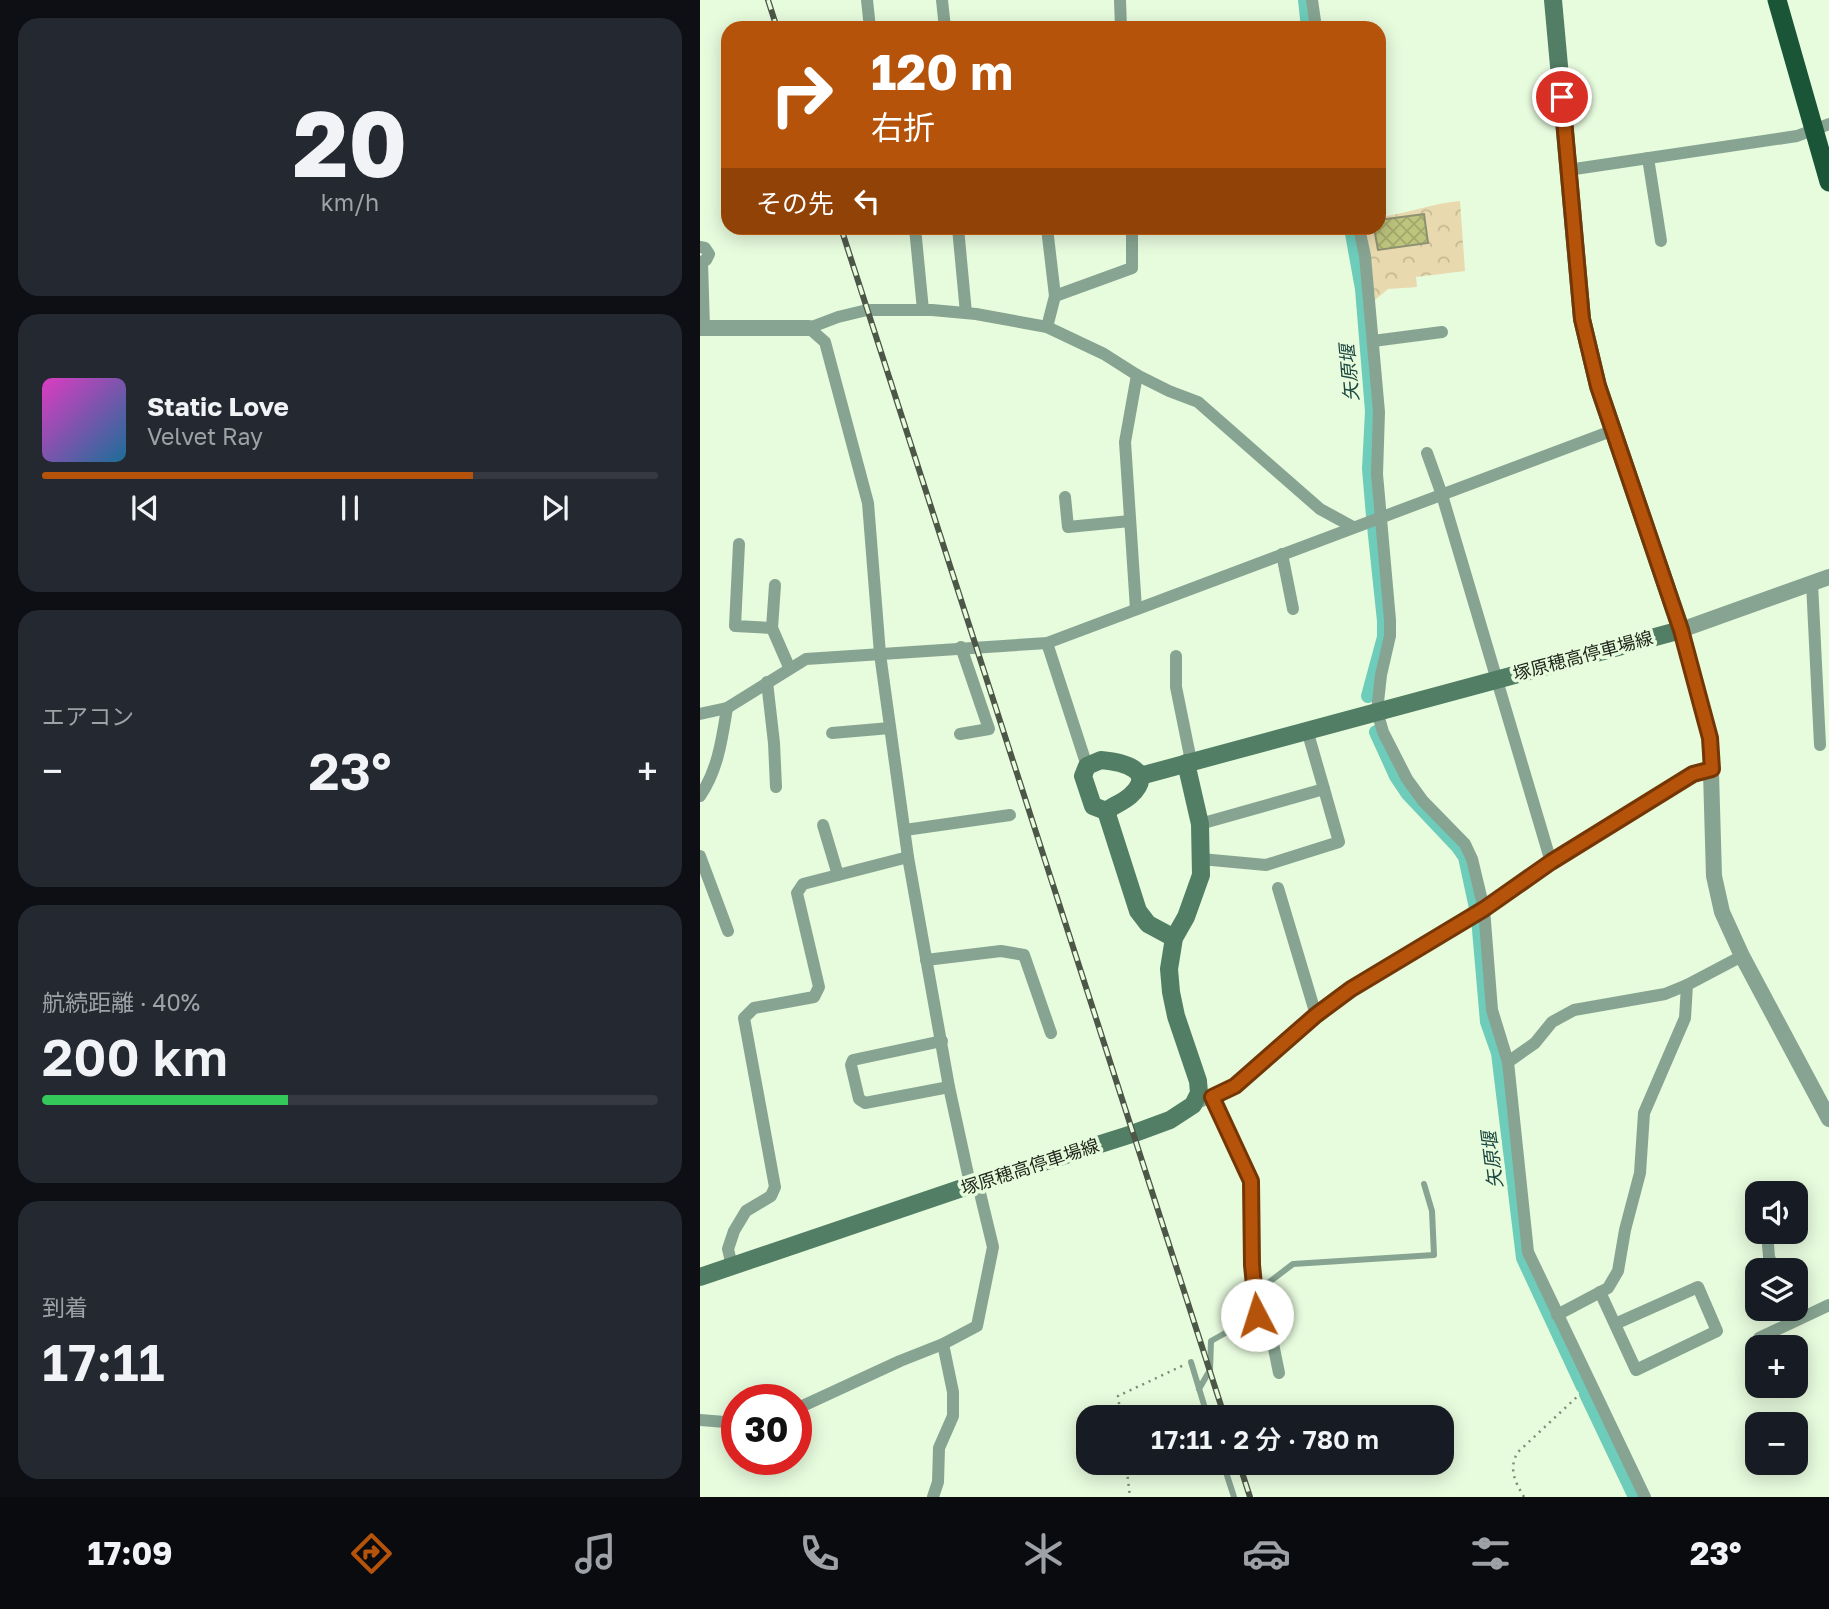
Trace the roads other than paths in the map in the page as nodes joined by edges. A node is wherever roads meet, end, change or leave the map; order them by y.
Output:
1 (867, 0) edge
2 (942, 0) edge
3 (1120, 0) edge
4 (1312, 0) edge
5 (1553, 0) edge
6 (1777, 0) edge
7 (869, 21) edge
8 (945, 21) edge
9 (1121, 21) edge
10 (1315, 21) edge
11 (1821, 126) edge
12 (1648, 158) junction
13 (1568, 170) junction
14 (1829, 182) edge
15 (916, 235) edge
16 (959, 235) edge
17 (1048, 235) edge
18 (1132, 235) edge
19 (1360, 235) edge
20 (1661, 240) dead end
21 (700, 247) edge
22 (701, 262) edge
23 (1055, 296) junction
24 (923, 310) junction
25 (967, 313) junction
26 (1047, 327) junction
27 (702, 328) edge
28 (810, 328) junction
29 (1442, 332) dead end
30 (1373, 341) junction
31 (1137, 375) junction
32 (1614, 430) junction
33 (1427, 453) dead end
34 (1442, 495) junction
35 (1065, 497) dead end
36 (1381, 517) junction
37 (1130, 521) junction
38 (1353, 527) junction
39 (739, 544) dead end
40 (1282, 554) junction
41 (1829, 577) edge
42 (1812, 583) junction
43 (775, 585) dead end
44 (1136, 609) junction
45 (1293, 609) dead end
46 (772, 628) junction
47 (1681, 630) junction
48 (1047, 643) junction
49 (961, 647) junction
50 (880, 654) junction
51 (1176, 656) dead end
52 (789, 667) junction
53 (1496, 680) junction
54 (767, 682) junction
55 (727, 708) junction
56 (1377, 711) junction
57 (700, 714) edge
58 (890, 728) junction
59 (1307, 730) junction
60 (832, 733) dead end
61 (960, 734) dead end
62 (1821, 744) dead end
63 (1188, 762) junction
64 (1087, 766) junction
65 (1712, 769) junction
66 (1140, 776) junction
67 (776, 787) dead end
68 (1324, 789) junction
69 (700, 796) edge
70 (1106, 811) junction
71 (1010, 816) dead end
72 (1200, 824) junction
73 (823, 825) dead end
74 (905, 831) junction
75 (700, 856) edge
76 (908, 857) junction
77 (1201, 859) junction
78 (1551, 862) junction
79 (703, 873) edge
80 (838, 875) junction
81 (1278, 888) dead end
82 (1484, 909) junction
83 (728, 931) dead end
84 (1174, 938) junction
85 (1742, 956) junction
86 (926, 960) junction
87 (1687, 985) junction
88 (1316, 1015) junction
89 (1051, 1033) dead end
90 (942, 1041) junction
91 (1508, 1062) junction
92 (949, 1087) junction
93 (1212, 1097) junction
94 (1194, 1105) junction
95 (1829, 1119) edge
96 (974, 1184) junction
97 (1424, 1184) dead end
98 (732, 1266) junction
99 (700, 1277) edge
100 (1256, 1292) junction
101 (1600, 1292) junction
102 (1829, 1306) edge
103 (1808, 1311) edge
104 (1257, 1315) junction
105 (1557, 1315) junction
106 (1783, 1321) edge
107 (1615, 1324) junction
108 (1763, 1335) edge
109 (943, 1344) junction
110 (1191, 1362) road end
111 (1279, 1373) dead end
112 (1199, 1389) junction
113 (812, 1402) edge
114 (1204, 1405) edge
115 (700, 1420) edge
116 (721, 1422) edge
117 (1227, 1475) edge
118 (933, 1497) edge
119 (1234, 1497) edge
120 (1645, 1497) edge

1 - 7 street
2 - 8 street
3 - 9 street
4 - 10 street
5 - 13 main road
6 - 11 highway
11 - 12 street
11 - 14 highway
12 - 13 street
12 - 20 street
13 - 32 main road
15 - 24 street
16 - 25 street
17 - 23 street
18 - 23 street
19 - 30 street
21 - 22 street
22 - 27 street
23 - 26 street
24 - 25 street
24 - 28 street
25 - 26 street
26 - 31 street
27 - 28 street
28 - 50 street
29 - 30 street
30 - 36 street
31 - 37 street
31 - 38 street
32 - 34 street
32 - 47 main road
33 - 34 street
34 - 36 street
34 - 53 street
35 - 37 street
36 - 38 street
36 - 56 street
37 - 44 street
38 - 40 street
39 - 46 street
40 - 44 street
40 - 45 street
41 - 42 street
42 - 47 street
42 - 62 street
43 - 46 street
44 - 48 street
46 - 52 street
47 - 53 main road, 塚原穂高停車場線
47 - 65 street
48 - 49 street
48 - 64 street
49 - 50 street
49 - 61 street
50 - 52 street
50 - 58 street
51 - 63 street
52 - 54 street
53 - 56 main road, 塚原穂高停車場線
53 - 78 street
54 - 55 street
54 - 67 street
55 - 57 street
55 - 69 street
56 - 59 main road, 塚原穂高停車場線
56 - 82 street
58 - 60 street
58 - 74 street
59 - 63 main road, 塚原穂高停車場線
59 - 68 street
63 - 66 main road, 塚原穂高停車場線
63 - 72 main road
64 - 66 main road
64 - 70 main road
65 - 78 street
65 - 85 street
66 - 70 main road
68 - 72 street
68 - 77 street
70 - 84 main road
71 - 74 street
72 - 77 main road
73 - 80 street
74 - 76 street
75 - 79 street
76 - 80 street
76 - 86 street
77 - 84 main road
78 - 82 street
79 - 83 street
80 - 98 street
81 - 88 street
82 - 88 street
82 - 91 street
84 - 94 main road
85 - 87 street
85 - 95 street
86 - 89 street
86 - 90 street
87 - 91 street
87 - 101 street
88 - 93 street
90 - 92 street
90 - 92 street
91 - 105 street
92 - 96 street
93 - 94 street
93 - 100 street
94 - 96 main road, 塚原穂高停車場線
96 - 98 main road, 塚原穂高停車場線
96 - 109 street
97 - 100 lane
98 - 99 main road, 塚原穂高停車場線
100 - 104 street
101 - 105 street
101 - 107 street
102 - 103 street
104 - 111 street
104 - 112 lane
105 - 120 street
106 - 108 street
107 - 107 street
109 - 113 street
109 - 118 street
110 - 112 lane
112 - 114 lane
115 - 116 street
117 - 119 lane

